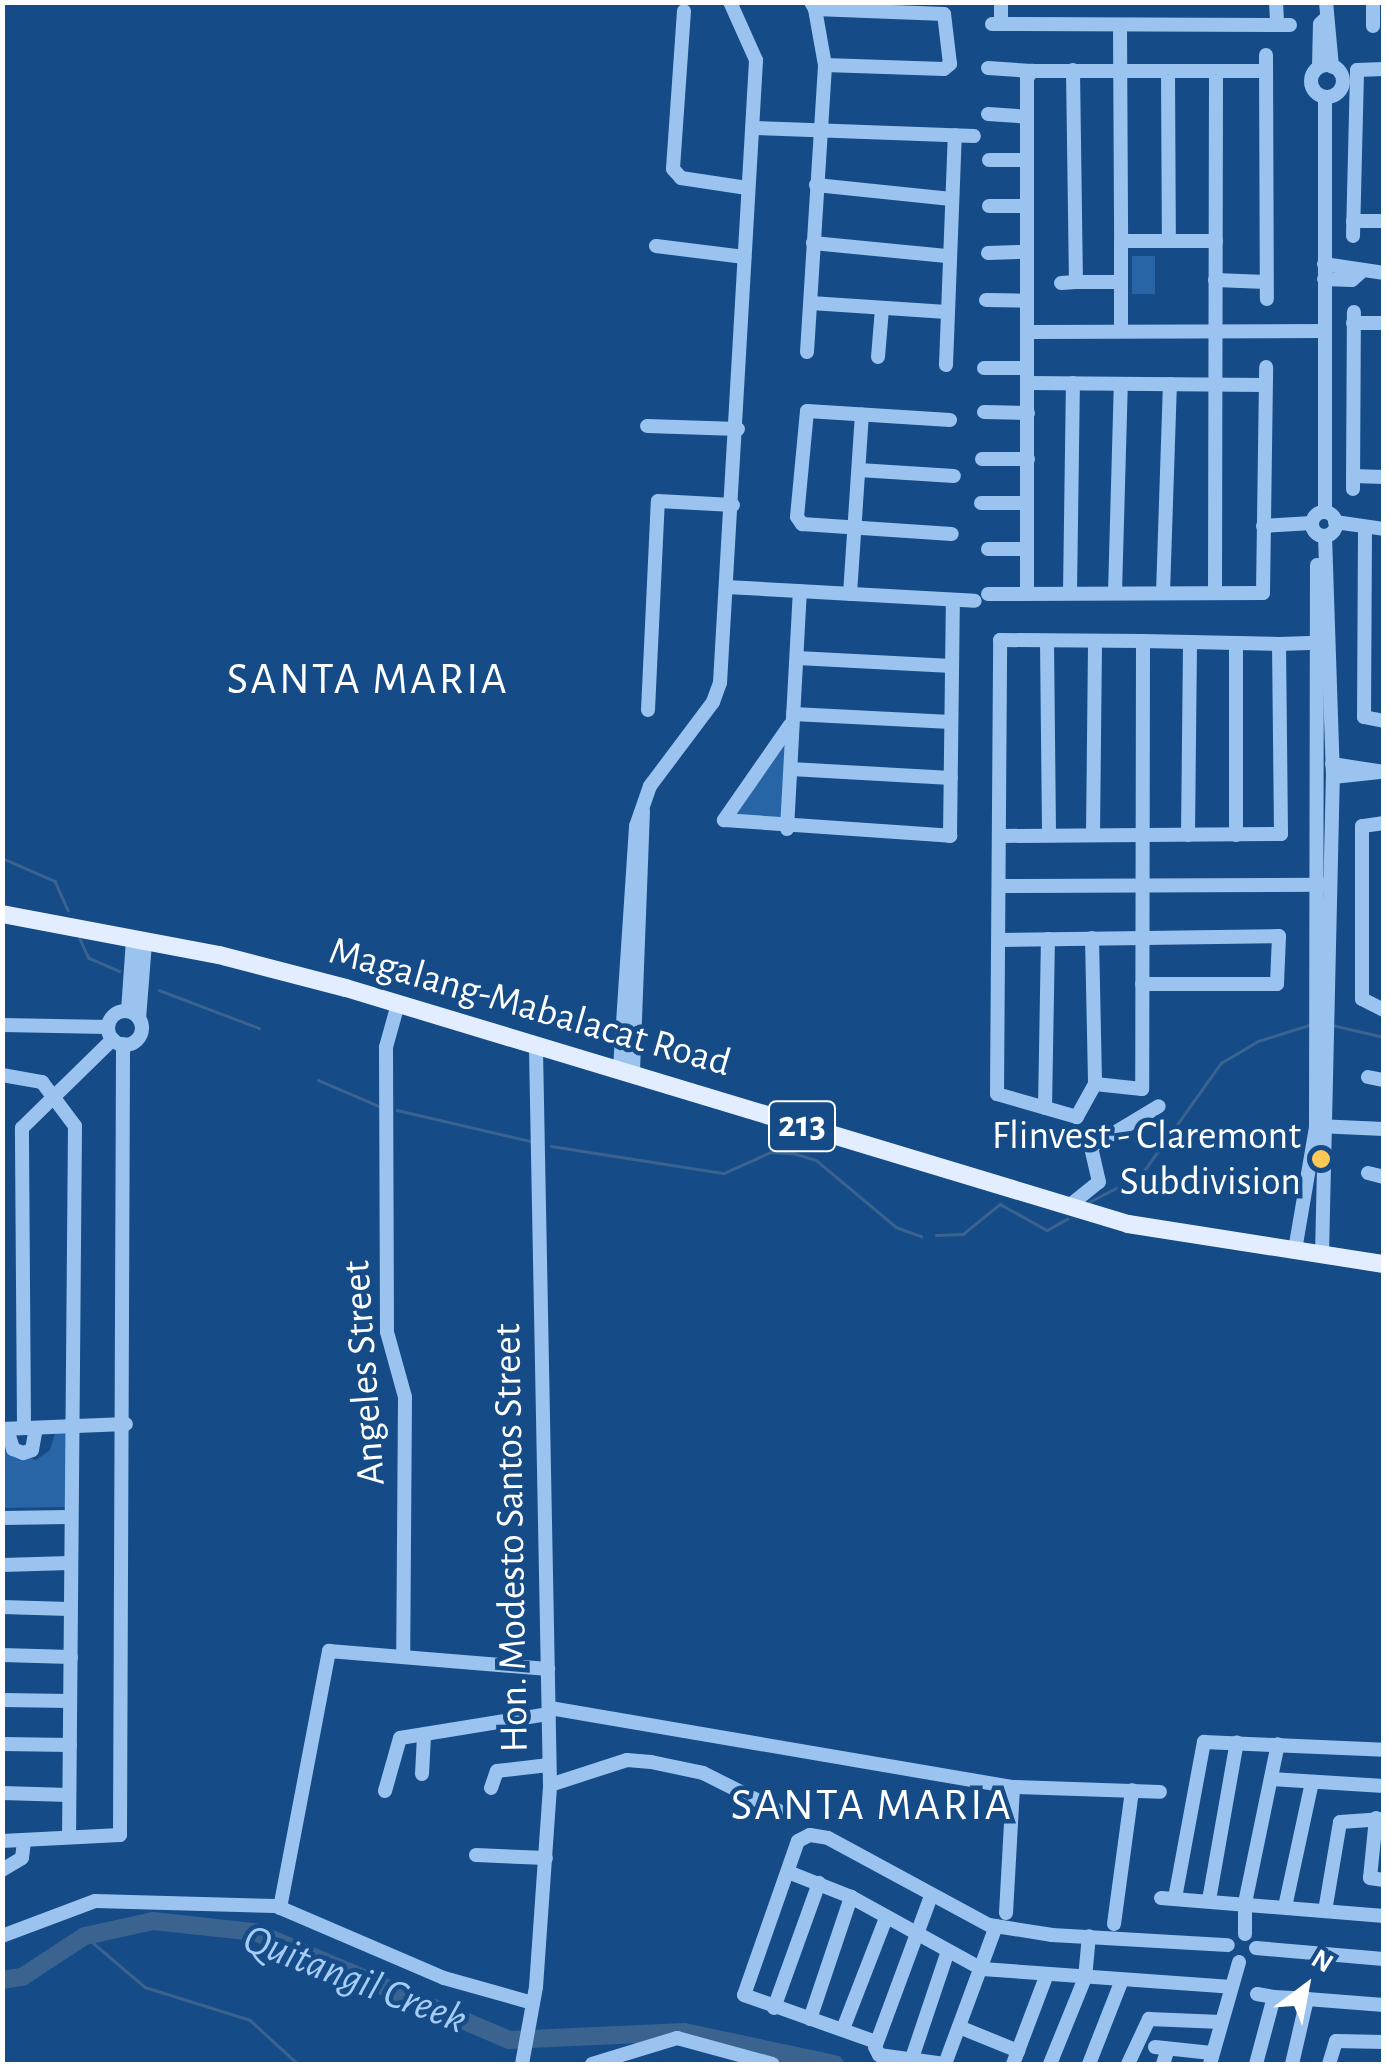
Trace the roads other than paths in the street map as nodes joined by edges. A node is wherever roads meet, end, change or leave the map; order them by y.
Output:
1 (730, 2) edge
2 (1002, 2) edge
3 (1276, 2) edge
4 (1373, 2) edge
5 (813, 6) edge
6 (1326, 10) edge
7 (684, 11) dead end
8 (1120, 26) junction
9 (1373, 26) edge
10 (825, 65) junction
11 (1326, 67) junction
12 (988, 68) dead end
13 (1073, 70) junction
14 (1384, 70) edge
15 (1032, 71) junction
16 (1124, 71) junction
17 (1216, 71) junction
18 (1168, 72) junction
19 (1325, 96) junction
20 (988, 114) dead end
21 (1027, 117) junction
22 (754, 128) junction
23 (822, 131) junction
24 (955, 135) junction
25 (974, 136) dead end
26 (989, 160) dead end
27 (1026, 160) junction
28 (816, 185) junction
29 (747, 188) junction
30 (951, 199) junction
31 (988, 206) dead end
32 (1026, 206) junction
33 (1384, 221) edge
34 (1121, 240) junction
35 (1169, 241) junction
36 (1216, 241) junction
37 (814, 244) junction
38 (656, 246) dead end
39 (988, 252) dead end
40 (1026, 252) junction
41 (946, 256) junction
42 (744, 257) junction
43 (1324, 272) junction
44 (1384, 273) edge
45 (1215, 280) junction
46 (1121, 282) junction
47 (1266, 282) junction
48 (1267, 299) dead end
49 (986, 300) dead end
50 (1026, 301) junction
51 (812, 304) junction
52 (882, 308) junction
53 (947, 312) junction
54 (1384, 324) edge
55 (1323, 330) junction
56 (1122, 331) junction
57 (1027, 332) junction
58 (1215, 332) junction
59 (808, 352) dead end
60 (878, 357) dead end
61 (946, 365) dead end
62 (1266, 366) dead end
63 (984, 368) dead end
64 (1027, 375) junction
65 (1072, 383) junction
66 (1122, 384) junction
67 (1170, 384) junction
68 (1217, 385) junction
69 (1265, 385) junction
70 (984, 412) dead end
71 (1028, 413) junction
72 (862, 414) junction
73 (950, 420) dead end
74 (646, 426) dead end
75 (738, 429) junction
76 (982, 459) dead end
77 (1028, 459) junction
78 (858, 470) junction
79 (954, 476) dead end
80 (1384, 477) edge
81 (981, 503) dead end
82 (1027, 504) junction
83 (733, 505) junction
84 (1330, 517) junction
85 (1263, 526) junction
86 (854, 527) junction
87 (1365, 529) junction
88 (1384, 529) edge
89 (1318, 531) junction
90 (952, 534) dead end
91 (988, 549) dead end
92 (1026, 549) junction
93 (726, 587) junction
94 (800, 591) junction
95 (1027, 592) junction
96 (1070, 593) junction
97 (1163, 593) junction
98 (1216, 593) junction
99 (850, 594) junction
100 (1115, 594) junction
101 (953, 600) junction
102 (1047, 641) junction
103 (1095, 641) junction
104 (1142, 642) junction
105 (1190, 642) junction
106 (1236, 643) junction
107 (1317, 643) junction
108 (1279, 644) junction
109 (797, 658) junction
110 (952, 666) junction
111 (648, 710) dead end
112 (791, 719) junction
113 (1384, 720) edge
114 (952, 722) junction
115 (790, 769) junction
116 (1332, 771) junction
117 (1382, 772) edge
118 (951, 778) junction
119 (1384, 823) edge
120 (787, 828) junction
121 (1236, 834) junction
122 (1049, 835) junction
123 (1093, 835) junction
124 (1141, 835) junction
125 (1188, 835) junction
126 (1000, 836) junction
127 (1322, 885) junction
128 (1000, 886) junction
129 (1142, 886) junction
130 (2, 914) edge
131 (1092, 938) junction
132 (1142, 938) junction
133 (1048, 939) junction
134 (999, 940) junction
135 (138, 946) junction
136 (1142, 984) junction
137 (398, 1004) junction
138 (1384, 1010) edge
139 (134, 1015) junction
140 (2, 1025) edge
141 (115, 1037) junction
142 (536, 1046) junction
143 (627, 1070) junction
144 (2, 1075) edge
145 (1368, 1077) dead end
146 (1384, 1080) edge
147 (1095, 1084) junction
148 (52, 1094) junction
149 (1159, 1106) dead end
150 (1045, 1108) junction
151 (1321, 1126) junction
152 (1384, 1129) edge
153 (1368, 1174) dead end
154 (1384, 1178) edge
155 (1069, 1206) junction
156 (1300, 1222) junction
157 (1326, 1226) junction
158 (1295, 1250) junction
159 (1322, 1254) junction
160 (1384, 1264) edge
161 (126, 1424) junction
162 (72, 1426) junction
163 (30, 1427) junction
164 (5, 1429) edge
165 (69, 1516) junction
166 (2, 1518) edge
167 (70, 1563) junction
168 (2, 1565) edge
169 (2, 1608) edge
170 (69, 1609) junction
171 (403, 1653) junction
172 (2, 1655) edge
173 (71, 1657) junction
174 (548, 1668) junction
175 (2, 1700) edge
176 (70, 1701) junction
177 (549, 1711) junction
178 (424, 1736) junction
179 (1237, 1742) junction
180 (2, 1744) edge
181 (1278, 1744) junction
182 (70, 1745) junction
183 (1384, 1750) edge
184 (548, 1765) junction
185 (422, 1774) dead end
186 (1271, 1780) junction
187 (1312, 1782) junction
188 (550, 1786) junction
189 (1384, 1786) edge
190 (1013, 1787) junction
191 (491, 1788) dead end
192 (1132, 1790) junction
193 (385, 1791) dead end
194 (1160, 1792) dead end
195 (2, 1793) edge
196 (69, 1795) junction
197 (783, 1813) dead end
198 (1380, 1819) edge
199 (69, 1837) junction
200 (24, 1840) junction
201 (2, 1841) edge
202 (476, 1855) dead end
203 (546, 1858) junction
204 (2, 1870) edge
205 (788, 1872) junction
206 (1384, 1880) edge
207 (818, 1884) junction
208 (931, 1896) junction
209 (851, 1897) junction
210 (1208, 1900) junction
211 (1245, 1903) junction
212 (1285, 1907) junction
213 (280, 1908) junction
214 (1325, 1911) junction
215 (1006, 1913) dead end
216 (1384, 1916) edge
217 (886, 1918) junction
218 (1114, 1924) dead end
219 (996, 1926) junction
220 (1245, 1934) junction
221 (916, 1935) junction
222 (2, 1936) edge
223 (1089, 1936) junction
224 (1228, 1945) junction
225 (1256, 1948) junction
226 (948, 1951) junction
227 (1384, 1959) edge
228 (1239, 1962) junction
229 (982, 1969) junction
230 (1047, 1974) junction
231 (1085, 1978) junction
232 (1122, 1980) junction
233 (1230, 1987) junction
234 (1257, 1994) dead end
235 (1274, 1997) junction
236 (1308, 1999) junction
237 (533, 2003) junction
238 (1384, 2005) edge
239 (774, 2008) junction
240 (810, 2019) junction
241 (1221, 2022) junction
242 (960, 2027) junction
243 (843, 2029) junction
244 (876, 2042) junction
245 (1384, 2042) edge
246 (1015, 2058) edge
247 (1211, 2059) edge
248 (523, 2061) edge
249 (911, 2061) junction
250 (592, 2064) edge
251 (773, 2064) edge
252 (945, 2064) edge
253 (1050, 2064) edge
254 (1090, 2064) edge
255 (1128, 2064) edge
256 (1164, 2064) edge
257 (1256, 2064) edge
258 (1292, 2064) edge
259 (1328, 2064) edge

1 - 22 street
2 - 8 street
3 - 8 street
4 - 9 street
5 - 10 street
5 - 10 street
6 - 11 street
7 - 29 street
8 - 16 street
10 - 23 street
11 - 19 street
11 - 19 street
12 - 15 street
13 - 15 street
13 - 16 street
13 - 46 street
14 - 33 street
15 - 21 street
16 - 18 street
16 - 34 street
17 - 18 street
17 - 36 street
17 - 47 street
18 - 35 street
19 - 43 street
20 - 21 street
21 - 27 street
22 - 23 street
22 - 29 street
23 - 24 street
23 - 28 street
24 - 25 street
24 - 30 street
26 - 27 street
27 - 32 street
28 - 30 street
28 - 37 street
29 - 42 street
30 - 41 street
31 - 32 street
32 - 40 street
34 - 35 street
34 - 46 street
35 - 36 street
36 - 45 street
37 - 41 street
37 - 51 street
38 - 42 street
39 - 40 street
40 - 50 street
41 - 53 street
42 - 75 street
43 - 44 street
43 - 55 street
45 - 47 street
45 - 58 street
46 - 56 street
47 - 48 street
49 - 50 street
50 - 57 street
51 - 52 street
51 - 59 street
52 - 53 street
52 - 60 street
53 - 61 street
54 - 80 street
55 - 58 street
55 - 84 street
56 - 57 street
56 - 58 street
57 - 64 street
58 - 68 street
62 - 69 street
63 - 64 street
64 - 65 street
64 - 71 street
65 - 66 street
65 - 96 street
66 - 67 street
66 - 100 street
67 - 68 street
67 - 97 street
68 - 69 street
68 - 98 street
69 - 85 street
70 - 71 street
71 - 77 street
72 - 73 street
72 - 78 street
72 - 86 street
74 - 75 street
75 - 83 street
76 - 77 street
77 - 82 street
78 - 79 street
78 - 86 street
81 - 82 street
82 - 92 street
83 - 93 street
83 - 111 street
84 - 87 street
84 - 89 street
84 - 89 street
85 - 89 street
85 - 98 street
86 - 90 street
86 - 99 street
87 - 88 street
87 - 113 street
89 - 107 street
89 - 116 street
91 - 92 street
92 - 95 street
93 - 94 street
93 - 143 street
94 - 99 street
94 - 109 street
95 - 96 street
95 - 101 street
96 - 100 street
97 - 98 street
97 - 100 street
99 - 101 street
101 - 110 street
102 - 103 street
102 - 122 street
102 - 126 street
103 - 104 street
103 - 123 street
104 - 105 street
104 - 124 street
105 - 106 street
105 - 125 street
106 - 108 street
106 - 121 street
107 - 108 street
107 - 127 street
108 - 121 street
109 - 110 street
109 - 112 street
110 - 114 street
112 - 114 street
112 - 115 street
112 - 120 street
114 - 118 street
115 - 118 street
115 - 120 street
116 - 117 street
116 - 127 street
118 - 120 street
119 - 138 street
121 - 125 street
122 - 123 street
122 - 126 street
123 - 124 street
124 - 125 street
124 - 129 street
126 - 128 street
127 - 129 street
127 - 151 street
128 - 129 street
128 - 134 street
129 - 132 street
130 - 135 main road, Magalang-Mabalacat Road / 213
131 - 132 street
131 - 133 street
131 - 147 street
132 - 136 street
132 - 136 street
133 - 134 street
133 - 150 street
134 - 150 street
135 - 137 main road, Magalang-Mabalacat Road / 213
135 - 139 street
136 - 147 street
137 - 142 main road, Magalang-Mabalacat Road / 213
137 - 171 street, Angeles Street
139 - 141 street
139 - 141 street
140 - 141 street
141 - 148 street
141 - 161 street
142 - 143 main road, Magalang-Mabalacat Road / 213
142 - 174 street, Hon. Modesto Santos Street
143 - 155 main road, Magalang-Mabalacat Road / 213
144 - 148 street
145 - 146 street
147 - 150 street
148 - 162 street
148 - 163 street
149 - 155 street
151 - 152 street
151 - 156 street
151 - 157 street
153 - 154 street
155 - 158 main road, Magalang-Mabalacat Road / 213
156 - 157 street
156 - 158 street
157 - 159 street
158 - 159 main road, Magalang-Mabalacat Road / 213
159 - 160 main road, Magalang-Mabalacat Road / 213
161 - 162 street
161 - 199 street
162 - 163 street
162 - 165 street
163 - 164 street
163 - 164 street
165 - 166 street
165 - 167 street
167 - 168 street
167 - 170 street
169 - 170 street
170 - 173 street
171 - 174 street
171 - 213 street
172 - 173 street
173 - 176 street
174 - 177 street, Hon. Modesto Santos Street
175 - 176 street
176 - 182 street
177 - 178 street
177 - 184 street, Hon. Modesto Santos Street
177 - 190 street
178 - 185 street
178 - 193 street
179 - 181 street
179 - 210 street
179 - 210 street
180 - 182 street
181 - 183 street
181 - 186 street
182 - 196 street
184 - 188 street, Hon. Modesto Santos Street
184 - 191 street
186 - 187 street
186 - 211 street
187 - 189 street
187 - 212 street
188 - 197 street
188 - 203 street, Hon. Modesto Santos Street
190 - 192 street
190 - 215 street
192 - 194 street
192 - 218 street
195 - 196 street
196 - 199 street
198 - 206 street
198 - 214 street
199 - 200 street
200 - 201 street
200 - 204 street
202 - 203 street
203 - 237 street, Hon. Modesto Santos Street
205 - 207 street
205 - 208 street
205 - 239 street
207 - 209 street
207 - 239 street
208 - 219 street
208 - 221 street
209 - 217 street
209 - 240 street
210 - 211 street
211 - 212 street
211 - 220 street
212 - 214 street
213 - 222 street
213 - 237 street
214 - 216 street
217 - 221 street
217 - 243 street
219 - 223 street
219 - 229 street
220 - 224 street
220 - 225 street
221 - 226 street
221 - 244 street
223 - 224 street
223 - 231 street
224 - 228 street
225 - 227 street
225 - 228 street
226 - 229 street
226 - 249 street
228 - 233 street
229 - 230 street
229 - 242 street
230 - 231 street
230 - 246 street
231 - 232 street
231 - 253 street
232 - 233 street
232 - 254 street
233 - 241 street
234 - 235 street
235 - 236 street
235 - 257 street
236 - 238 street
236 - 258 street
237 - 248 street, Hon. Modesto Santos Street
239 - 240 street
240 - 243 street
241 - 247 street
241 - 255 street
242 - 246 street
242 - 252 street
243 - 244 street
244 - 249 street
245 - 259 street
247 - 256 street
249 - 252 street
250 - 251 street

